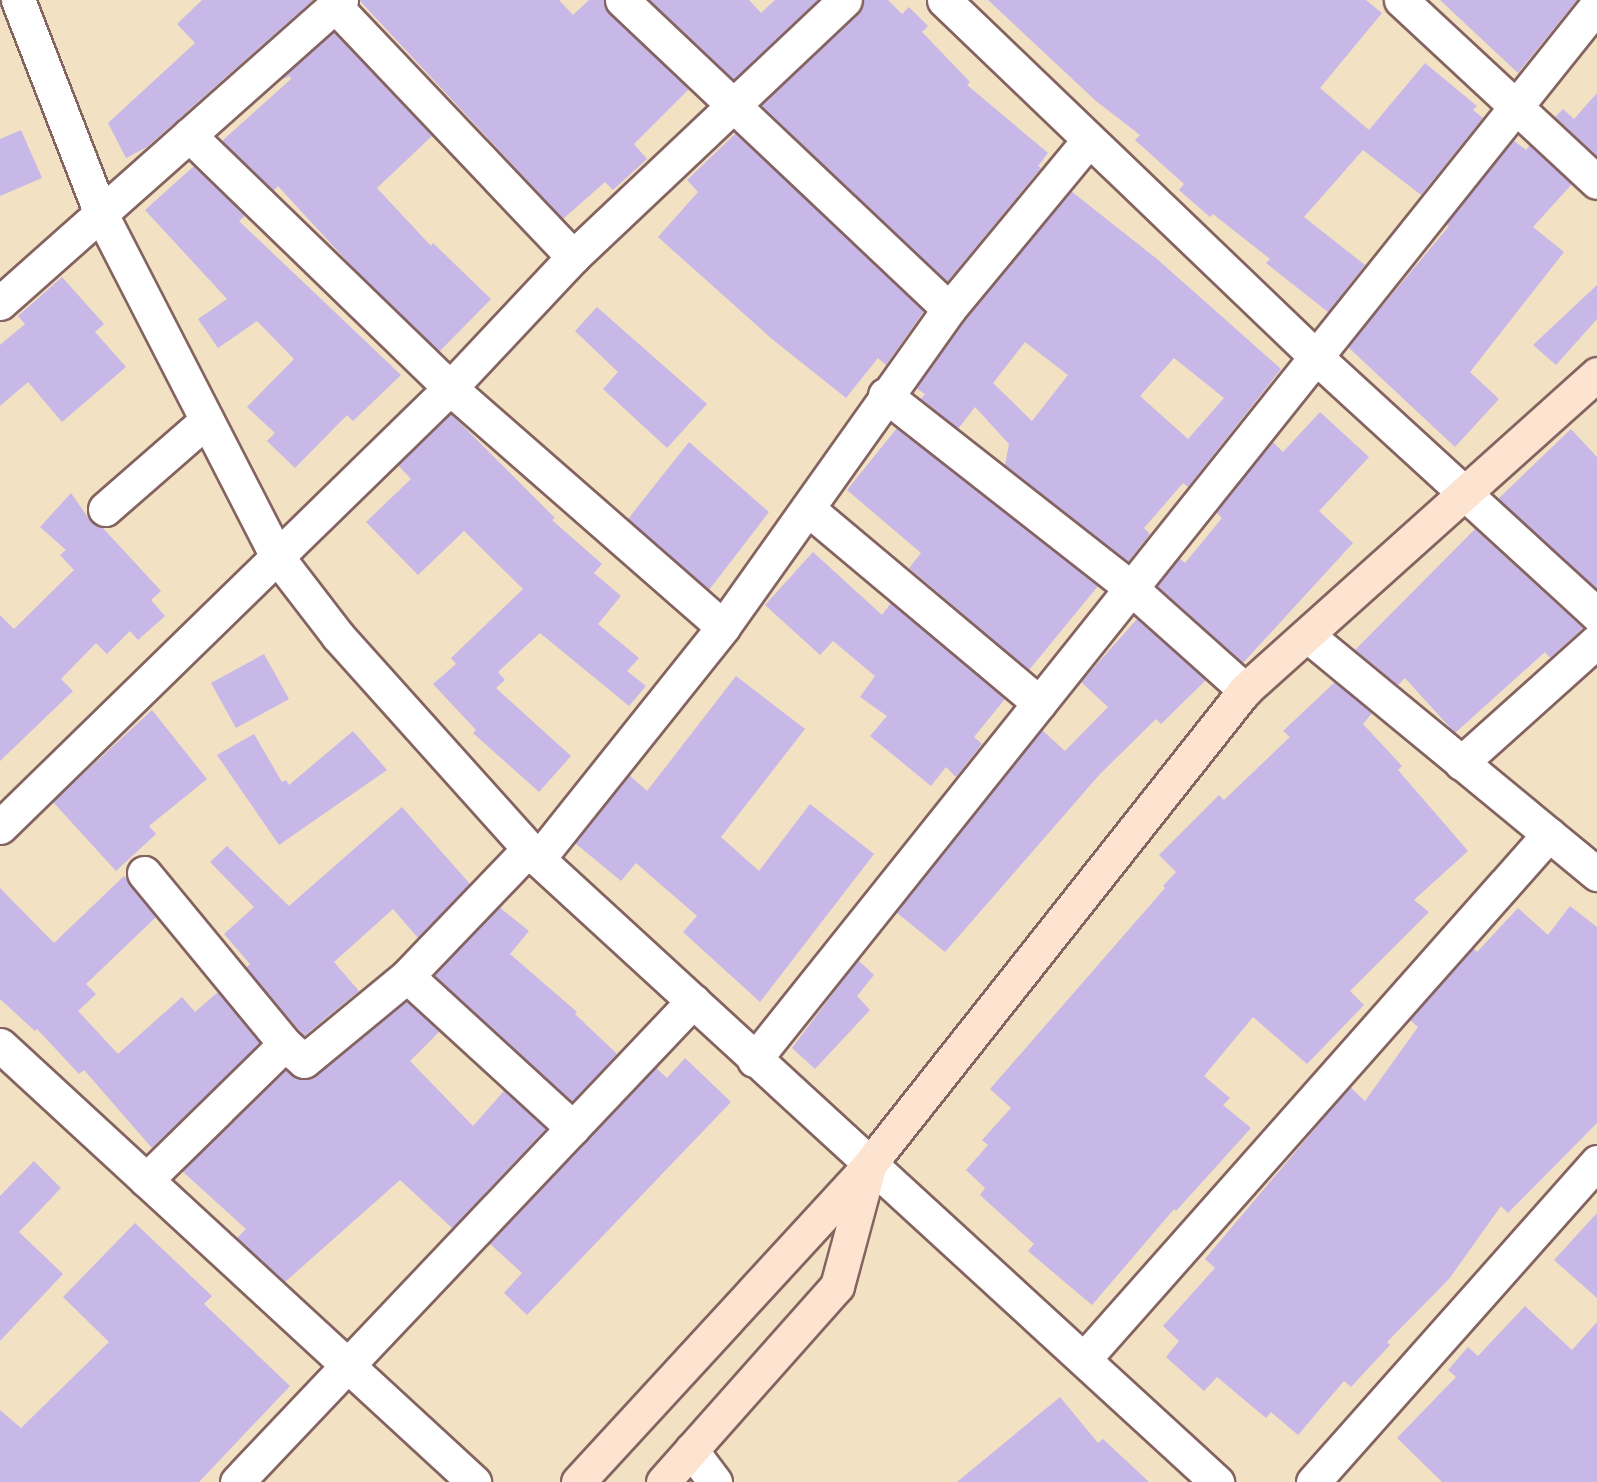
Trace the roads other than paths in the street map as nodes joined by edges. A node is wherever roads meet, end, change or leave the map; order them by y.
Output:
1 (18, 0) edge
2 (622, 0) edge
3 (845, 0) edge
4 (944, 0) edge
5 (1401, 0) edge
6 (338, 3) edge
7 (1597, 5) edge
8 (733, 106) junction
9 (1518, 108) junction
10 (189, 135) junction
11 (1088, 141) junction
12 (1597, 182) edge
13 (101, 214) junction
14 (573, 256) junction
15 (0, 303) edge
16 (949, 309) junction
17 (1317, 358) junction
18 (1597, 374) edge
19 (450, 388) junction
20 (885, 395) junction
21 (207, 420) junction
22 (1463, 494) junction
23 (105, 508) dead end
24 (808, 509) junction
25 (278, 558) junction
26 (1132, 589) junction
27 (1597, 615) edge
28 (723, 627) junction
29 (1307, 635) junction
30 (1597, 641) edge
31 (1245, 690) junction
32 (1039, 703) junction
33 (1461, 763) junction
34 (0, 827) edge
35 (1549, 834) junction
36 (533, 854) junction
37 (144, 873) dead end
38 (1597, 874) edge
39 (407, 976) junction
40 (693, 1001) junction
41 (0, 1044) edge
42 (285, 1044) junction
43 (754, 1060) junction
44 (573, 1128) junction
45 (1597, 1162) edge
46 (869, 1165) junction
47 (146, 1180) junction
48 (1084, 1359) junction
49 (348, 1365) junction
50 (691, 1450) junction
51 (237, 1482) edge
52 (474, 1482) edge
53 (578, 1482) edge
54 (663, 1482) edge
55 (715, 1482) edge
56 (1217, 1482) edge
57 (1313, 1482) edge

1 - 13 street
2 - 8 street
3 - 8 street
4 - 11 street
5 - 9 street
6 - 10 street
6 - 14 street
7 - 9 street
8 - 14 street
8 - 16 street
9 - 12 street
9 - 17 street
10 - 13 street
10 - 19 street
11 - 16 street
11 - 17 street
13 - 15 street
13 - 21 street
14 - 19 street
16 - 20 street
17 - 22 street
17 - 26 street
18 - 22 street
19 - 25 street
19 - 28 street
20 - 24 street
20 - 26 street
21 - 23 street
21 - 25 street
22 - 27 street
22 - 29 street
24 - 28 street
24 - 32 street
25 - 34 street
25 - 36 street
26 - 31 street
26 - 32 street
28 - 36 street
29 - 31 street
29 - 33 street
30 - 33 street
31 - 46 street
32 - 43 street
33 - 35 street
35 - 38 street
35 - 48 street
36 - 39 street
36 - 40 street
37 - 42 street
39 - 42 street
39 - 44 street
40 - 43 street
40 - 44 street
41 - 47 street
42 - 47 street
43 - 46 street
44 - 49 street
45 - 57 street
46 - 48 street
46 - 50 street
46 - 53 street
47 - 49 street
48 - 56 street
49 - 51 street
49 - 52 street
50 - 54 street
50 - 55 street

